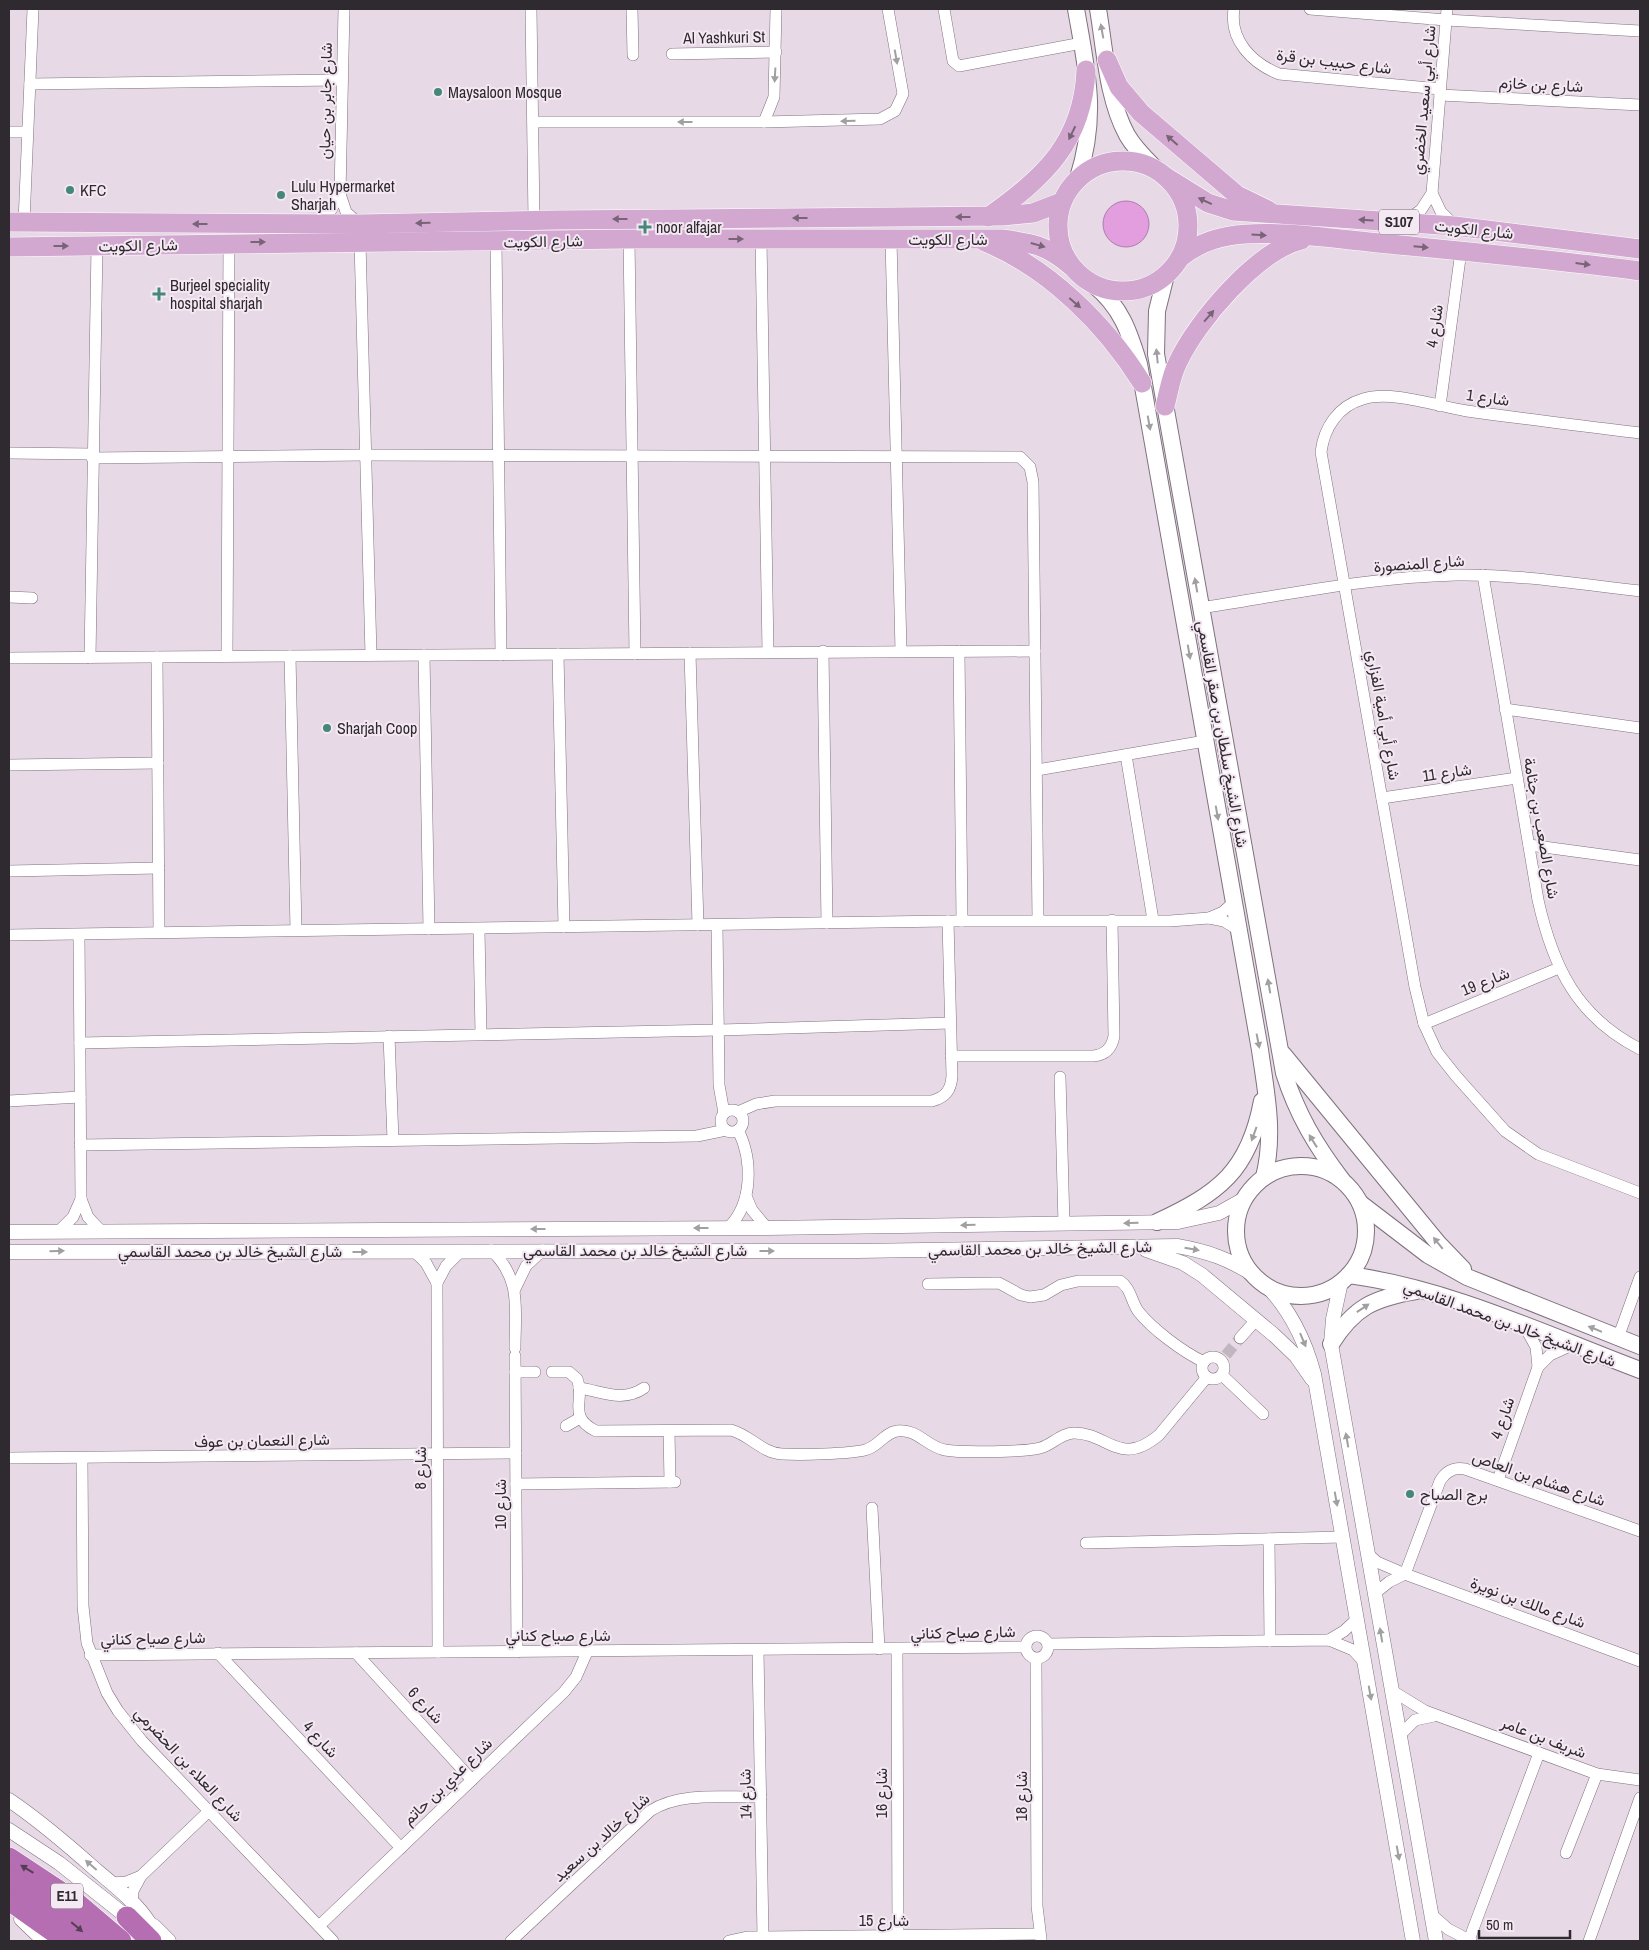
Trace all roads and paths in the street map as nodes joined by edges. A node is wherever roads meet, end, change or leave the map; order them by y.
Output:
1 (33, 9) edge
2 (344, 9) edge
3 (531, 9) edge
4 (632, 9) edge
5 (776, 9) edge
6 (888, 9) edge
7 (944, 9) edge
8 (1076, 9) edge
9 (1098, 9) edge
10 (1234, 9) edge
11 (1310, 9) edge
12 (1446, 14) edge
13 (1640, 31) edge
14 (1082, 43) junction
15 (776, 52) junction
16 (672, 54) dead end
17 (633, 55) dead end
18 (1107, 60) junction
19 (1086, 70) junction
20 (341, 80) junction
21 (30, 84) junction
22 (1440, 92) junction
23 (1640, 105) edge
24 (533, 122) junction
25 (764, 122) junction
26 (9, 132) edge
27 (27, 132) junction
28 (1162, 173) junction
29 (1078, 178) junction
30 (1432, 193) junction
31 (340, 194) junction
32 (1062, 202) junction
33 (1284, 214) junction
34 (988, 217) junction
35 (534, 220) junction
36 (16, 222) edge
37 (464, 222) junction
38 (1404, 222) junction
39 (319, 224) junction
40 (1455, 226) junction
41 (360, 233) junction
42 (1312, 237) junction
43 (629, 239) junction
44 (761, 239) junction
45 (891, 239) junction
46 (976, 239) junction
47 (1578, 240) junction
48 (420, 242) junction
49 (496, 242) junction
50 (229, 243) junction
51 (96, 246) junction
52 (10, 247) edge
53 (1640, 249) edge
54 (1461, 251) junction
55 (1520, 256) junction
56 (1181, 257) junction
57 (1071, 266) junction
58 (1640, 271) edge
59 (1166, 275) junction
60 (1094, 284) junction
61 (1142, 383) junction
62 (1166, 406) junction
63 (1440, 406) junction
64 (1336, 416) joint
65 (1640, 433) edge
66 (9, 453) edge
67 (364, 455) junction
68 (498, 455) junction
69 (631, 455) junction
70 (92, 456) junction
71 (764, 456) junction
72 (897, 456) junction
73 (228, 457) junction
74 (1483, 575) junction
75 (1345, 585) junction
76 (1640, 591) edge
77 (9, 598) edge
78 (32, 598) dead end
79 (1200, 608) junction
80 (823, 651) junction
81 (901, 651) junction
82 (959, 651) junction
83 (1034, 651) junction
84 (768, 652) junction
85 (690, 653) junction
86 (558, 654) junction
87 (635, 654) junction
88 (371, 655) junction
89 (424, 655) junction
90 (501, 655) junction
91 (227, 656) junction
92 (290, 656) junction
93 (157, 657) junction
94 (9, 658) edge
95 (90, 658) junction
96 (1504, 709) junction
97 (1640, 728) edge
98 (1205, 742) junction
99 (1126, 755) junction
100 (158, 763) junction
101 (9, 766) edge
102 (1037, 770) junction
103 (1517, 778) junction
104 (1382, 798) junction
105 (1528, 845) junction
106 (1640, 860) edge
107 (159, 868) junction
108 (9, 871) edge
109 (1234, 902) junction
110 (1209, 918) junction
111 (1038, 920) junction
112 (1112, 920) junction
113 (1153, 920) junction
114 (948, 921) junction
115 (962, 921) junction
116 (827, 923) junction
117 (698, 925) junction
118 (717, 925) junction
119 (564, 927) junction
120 (429, 929) junction
121 (479, 929) junction
122 (1237, 929) junction
123 (296, 930) junction
124 (159, 932) junction
125 (79, 934) junction
126 (9, 935) edge
127 (1559, 968) junction
128 (950, 1023) junction
129 (1424, 1024) junction
130 (720, 1030) junction
131 (480, 1034) junction
132 (389, 1036) junction
133 (80, 1043) junction
134 (1640, 1049) edge
135 (1281, 1051) junction
136 (951, 1056) junction
137 (1060, 1077) dead end
138 (1265, 1086) junction
139 (80, 1097) junction
140 (9, 1101) edge
141 (738, 1112) junction
142 (724, 1113) junction
143 (726, 1130) junction
144 (738, 1130) junction
145 (393, 1140) junction
146 (80, 1145) junction
147 (1264, 1177) junction
148 (1342, 1180) junction
149 (1640, 1193) edge
150 (746, 1196) junction
151 (80, 1199) junction
152 (1244, 1199) junction
153 (1360, 1203) junction
154 (1157, 1222) junction
155 (1064, 1224) junction
156 (899, 1226) junction
157 (728, 1228) junction
158 (767, 1228) junction
159 (59, 1230) junction
160 (9, 1232) edge
161 (102, 1232) junction
162 (1134, 1246) junction
163 (491, 1250) junction
164 (543, 1250) junction
165 (858, 1251) junction
166 (9, 1252) edge
167 (415, 1252) junction
168 (460, 1252) junction
169 (1219, 1256) junction
170 (1202, 1275) junction
171 (1640, 1277) edge
172 (1345, 1279) junction
173 (1260, 1281) junction
174 (437, 1283) junction
175 (928, 1284) dead end
176 (1487, 1286) junction
177 (515, 1288) junction
178 (1423, 1290) junction
179 (1292, 1318) junction
180 (1256, 1320) junction
181 (1525, 1327) junction
182 (1274, 1335) junction
183 (1240, 1338) tunnel mouth
184 (1618, 1338) junction
185 (1331, 1344) junction
186 (1572, 1345) junction
187 (1640, 1346) edge
188 (1204, 1362) junction
189 (1538, 1367) junction
190 (1640, 1370) edge
191 (515, 1372) junction
192 (535, 1372) dead end
193 (552, 1372) dead end
194 (1222, 1375) junction
195 (1207, 1377) junction
196 (579, 1388) junction
197 (644, 1388) dead end
198 (1317, 1389) junction
199 (1263, 1414) dead end
200 (580, 1418) junction
201 (566, 1426) dead end
202 (669, 1431) junction
203 (516, 1453) junction
204 (436, 1454) junction
205 (9, 1458) edge
206 (82, 1458) junction
207 (1498, 1480) junction
208 (516, 1484) junction
209 (872, 1508) dead end
210 (1640, 1532) edge
211 (1343, 1537) junction
212 (1269, 1539) junction
213 (1086, 1544) dead end
214 (1367, 1553) junction
215 (1405, 1574) junction
216 (1374, 1594) junction
217 (1357, 1619) junction
218 (1329, 1640) junction
219 (1270, 1641) junction
220 (1048, 1644) junction
221 (1025, 1647) junction
222 (879, 1649) junction
223 (897, 1649) junction
224 (758, 1650) junction
225 (438, 1652) junction
226 (517, 1652) junction
227 (587, 1652) junction
228 (218, 1653) junction
229 (356, 1653) junction
230 (90, 1655) junction
231 (1036, 1659) junction
232 (1640, 1661) edge
233 (1364, 1662) junction
234 (1391, 1690) junction
235 (1438, 1716) junction
236 (1399, 1736) junction
237 (1378, 1742) junction
238 (1539, 1753) junction
239 (1598, 1774) junction
240 (472, 1780) junction
241 (1640, 1780) edge
242 (1409, 1796) junction
243 (761, 1797) junction
244 (1640, 1798) edge
245 (9, 1800) edge
246 (210, 1810) junction
247 (9, 1830) edge
248 (401, 1848) junction
249 (1566, 1853) dead end
250 (9, 1858) edge
251 (141, 1876) junction
252 (9, 1880) edge
253 (112, 1883) junction
254 (9, 1900) edge
255 (9, 1909) edge
256 (129, 1910) junction
257 (1432, 1915) junction
258 (319, 1926) junction
259 (151, 1933) edge
260 (763, 1936) junction
261 (898, 1937) junction
262 (1041, 1938) edge
263 (44, 1941) edge
264 (67, 1941) edge
265 (94, 1941) edge
266 (120, 1941) edge
267 (169, 1941) edge
268 (333, 1941) edge
269 (511, 1941) edge
270 (729, 1941) edge
271 (1413, 1941) edge
272 (1436, 1941) edge
273 (1452, 1941) edge
274 (1470, 1941) edge
275 (1589, 1941) edge

1 - 21 street
2 - 20 street, شارع جابر بن حيان
3 - 24 street
4 - 17 street
5 - 15 street
6 -> 25 street
7 - 14 street
8 - 14 main road
18 -> 9 main road
10 - 22 street, شارع حبيب بن قرة
11 - 12 street
12 - 13 street
12 - 22 street, شارع أبي سعيد الخضري
14 - 19 main road
15 - 16 street, Al Yashkuri St
15 -> 25 street
18 - 28 main road
33 -> 18 main road
19 - 29 main road
19 -> 34 main road
20 - 21 street
20 - 31 street, شارع جابر بن حيان
21 - 27 street
22 - 23 street, شارع بن خازم
22 - 30 street, شارع أبي سعيد الخضري
25 -> 24 street
24 - 35 street
26 - 27 street
27 - 36 street
28 - 29 main road
33 -> 28 main road, شارع الكويت / S107
28 - 56 main road
29 - 32 main road
30 - 38 street, شارع أبي سعيد الخضري
30 - 40 street, شارع أبي سعيد الخضري
31 - 39 street
31 - 41 street, شارع جابر بن حيان
32 - 34 main road, شارع الكويت
32 - 57 main road
38 -> 33 main road, شارع الكويت / S107
34 -> 35 main road, شارع الكويت
35 - 37 main road, شارع الكويت
39 -> 36 main road, شارع الكويت
37 -> 41 main road, شارع الكويت
37 - 48 main road
38 - 40 main road, شارع الكويت / S107
39 - 41 main road, شارع الكويت
40 - 47 main road, شارع الكويت / S107
41 - 48 main road, شارع الكويت
50 -> 41 main road, شارع الكويت
41 - 67 street
42 -> 54 main road, شارع الكويت / S107
56 -> 42 main road, شارع الكويت / S107
62 -> 42 main road
43 -> 44 main road, شارع الكويت
43 - 49 main road, شارع الكويت
43 - 69 street
44 - 45 main road, شارع الكويت
44 - 71 street
45 - 46 main road, شارع الكويت
45 - 72 street
46 -> 57 main road, شارع الكويت
46 -> 61 main road
47 - 53 main road, شارع الكويت / S107
47 - 55 main road
48 - 49 main road, شارع الكويت
49 - 68 street
50 - 51 main road, شارع الكويت
50 - 73 street
52 -> 51 main road, شارع الكويت
51 - 70 street
54 - 55 main road, شارع الكويت / S107
54 - 63 street, شارع 4
55 -> 58 main road, شارع الكويت / S107
56 - 59 main road
57 - 60 main road
59 - 60 main road
62 -> 59 main road, شارع الشيخ سلطان بن صقر القاسمي
60 - 61 main road, شارع الشيخ سلطان بن صقر القاسمي
61 -> 98 main road, شارع الشيخ سلطان بن صقر القاسمي
79 -> 62 main road, شارع الشيخ سلطان بن صقر القاسمي
63 - 64 street, شارع 1
63 - 65 street, شارع 1
64 - 75 street, شارع أبي أمية الفزاري
66 - 70 street
67 - 68 street
67 - 73 street
67 - 88 street
68 - 69 street
68 - 90 street
69 - 71 street
69 - 87 street
70 - 73 street
70 - 95 street
71 - 72 street
71 - 84 street
72 - 81 street
72 - 83 street
73 - 91 street
74 - 75 street, شارع المنصورة
74 - 76 street, شارع المنصورة
74 - 96 street, شارع الصعب بن جثامة
75 - 79 street, شارع المنصورة
75 - 104 street, شارع أبي أمية الفزاري
77 - 78 street
135 -> 79 main road, شارع الشيخ سلطان بن صقر القاسمي
80 - 81 street
80 - 84 street
80 - 116 street
81 - 82 street
82 - 83 street
82 - 115 street
83 - 102 street
84 - 85 street
85 - 87 street
85 - 117 street
86 - 87 street
86 - 90 street
86 - 119 street
88 - 89 street
88 - 92 street
89 - 90 street
89 - 120 street
91 - 92 street
91 - 93 street
92 - 123 street
93 - 95 street
93 - 100 street
94 - 95 street
96 - 97 street
96 - 103 street, شارع الصعب بن جثامة
98 - 99 street
98 -> 109 main road, شارع الشيخ سلطان بن صقر القاسمي
99 - 102 street
99 - 113 street
100 - 101 street
100 - 107 street
102 - 111 street
103 - 104 street, شارع 11
103 - 105 street, شارع الصعب بن جثامة
104 - 129 street, شارع أبي أمية الفزاري
105 - 106 street
105 - 127 street, شارع الصعب بن جثامة
107 - 108 street
107 - 124 street
109 - 110 street
109 - 122 main road, شارع الشيخ سلطان بن صقر القاسمي
110 - 113 street
110 - 122 street
111 - 112 street
111 - 115 street
112 - 113 street
112 - 136 street
114 - 115 street
114 - 116 street
114 - 128 street
116 - 118 street
117 - 118 street
117 - 119 street
118 - 130 street
119 - 121 street
120 - 121 street
120 - 123 street
121 - 131 street
122 -> 138 main road, شارع الشيخ سلطان بن صقر القاسمي
123 - 124 street
124 - 125 street
125 - 126 street
125 - 133 street
127 - 129 street, شارع 19
127 - 134 street, شارع الصعب بن جثامة
128 - 130 street
128 - 136 street
129 - 149 street, شارع أبي أمية الفزاري
130 - 131 street
130 - 142 street
131 - 132 street
132 - 133 street
132 - 145 street
133 - 139 street
148 -> 135 main road, شارع الشيخ سلطان بن صقر القاسمي
176 -> 135 main road
136 - 141 street
137 - 155 street
138 - 147 main road, شارع الشيخ سلطان بن صقر القاسمي
138 -> 154 main road
139 - 140 street
139 - 146 street
141 - 142 street
141 - 144 street
142 - 143 street
143 - 144 street
143 - 145 street
144 - 150 street
145 - 146 street
146 - 151 street
147 - 148 main road
147 - 152 main road
148 - 153 main road
150 - 157 street
150 - 158 street
151 - 159 street
151 - 161 street
152 - 154 street, شارع الشيخ خالد بن محمد القاسمي
152 - 173 main road
153 - 172 main road
153 - 176 main road, شارع الشيخ خالد بن محمد القاسمي
154 -> 155 street, شارع الشيخ خالد بن محمد القاسمي
155 -> 156 street, شارع الشيخ خالد بن محمد القاسمي
156 - 158 street, شارع الشيخ خالد بن محمد القاسمي
156 - 165 street
157 - 158 street, شارع الشيخ خالد بن محمد القاسمي
157 -> 161 street, شارع الشيخ خالد بن محمد القاسمي
159 - 160 street, شارع الشيخ خالد بن محمد القاسمي
159 - 161 street, شارع الشيخ خالد بن محمد القاسمي
162 - 165 street, شارع الشيخ خالد بن محمد القاسمي
162 -> 169 street, شارع الشيخ خالد بن محمد القاسمي
162 - 170 street
163 - 164 street, شارع الشيخ خالد بن محمد القاسمي
163 - 168 street, شارع الشيخ خالد بن محمد القاسمي
163 - 177 street, شارع 10
164 -> 165 street, شارع الشيخ خالد بن محمد القاسمي
164 - 177 street, شارع 10
166 -> 167 street, شارع الشيخ خالد بن محمد القاسمي
167 - 168 street, شارع الشيخ خالد بن محمد القاسمي
167 - 174 street
168 - 174 street
169 - 170 street
169 - 173 street, شارع الشيخ خالد بن محمد القاسمي
170 - 180 street
171 - 184 street
172 - 173 main road
172 - 178 main road, شارع الشيخ خالد بن محمد القاسمي
172 - 185 street
173 - 179 street, شارع الشيخ خالد بن محمد القاسمي
174 - 204 street, شارع 8
175 - 188 street
184 -> 176 main road, شارع الشيخ خالد بن محمد القاسمي
177 - 191 street, شارع 10
178 - 181 main road, شارع الشيخ خالد بن محمد القاسمي
185 -> 178 main road
179 - 182 street
179 -> 198 street, شارع الشيخ خالد بن محمد القاسمي
180 - 182 street
180 - 183 street
181 - 186 main road, شارع الشيخ خالد بن محمد القاسمي
181 - 189 street, شارع 4
182 - 198 street
184 - 187 main road, شارع الشيخ خالد بن محمد القاسمي
214 -> 185 street
186 - 189 street
186 - 190 main road, شارع الشيخ خالد بن محمد القاسمي
188 - 194 street
188 - 195 street
189 - 207 street, شارع 4
191 - 192 street
191 - 203 street, شارع 10
193 - 196 street
194 - 195 street
194 - 199 street
195 - 202 street
196 - 197 street
196 - 200 street
198 -> 211 street, شارع الشيخ خالد بن محمد القاسمي
200 - 201 street
200 - 202 street
202 - 208 street
203 - 204 street, شارع النعمان بن عوف
203 - 208 street, شارع 10
204 - 206 street, شارع النعمان بن عوف
204 - 225 street, شارع 8
205 - 206 street, شارع النعمان بن عوف
206 - 230 street, شارع العلاء بن الحضرمي
207 - 210 street, شارع هشام بن العاص
207 - 215 street, شارع هشام بن العاص
208 - 226 street, شارع 10
209 - 222 street
211 - 212 street
211 - 217 street, شارع الشيخ خالد بن محمد القاسمي
212 - 213 street
212 - 219 street
214 - 215 street, شارع مالك بن نويرة
214 - 216 street
215 - 216 street
215 - 232 street, شارع مالك بن نويرة
234 -> 216 street
217 - 218 street
217 - 233 street, شارع الشيخ خالد بن محمد القاسمي
218 - 219 street
218 - 233 street
219 - 220 street
220 - 221 street
220 - 231 street
221 - 223 street, شارع صياح كناني
221 - 231 street
222 - 223 street, شارع صياح كناني
222 - 224 street, شارع صياح كناني
223 - 261 street, شارع 16
224 - 227 street, شارع صياح كناني
224 - 243 street, شارع 14
225 - 226 street, شارع صياح كناني
225 - 229 street, شارع صياح كناني
226 - 227 street, شارع صياح كناني
227 - 240 street, شارع عدي بن حاتم
228 - 229 street, شارع صياح كناني
228 - 230 street, شارع صياح كناني
228 - 248 street, شارع 4
229 - 240 street, شارع 6
230 - 246 street, شارع العلاء بن الحضرمي
231 - 262 street, شارع 18
233 -> 237 street, شارع الشيخ خالد بن محمد القاسمي
234 - 235 street, شريف بن عامر
234 - 236 street
235 - 236 street
235 - 238 street, شريف بن عامر
236 - 242 street
237 - 242 street
237 -> 271 street, شارع الشيخ خالد بن محمد القاسمي
238 - 239 street, شريف بن عامر
238 - 274 street
239 - 241 street, شريف بن عامر
239 - 249 street
240 - 248 street, شارع عدي بن حاتم
242 - 257 street
243 - 260 street, شارع 14
243 - 269 street, شارع خالد بن سعيد
244 - 275 street
253 -> 245 street
246 - 251 street
246 - 258 street, شارع العلاء بن الحضرمي
247 - 256 street
248 - 258 street, شارع عدي بن حاتم
266 -> 250 highway, E11
251 - 253 street
251 - 256 street
252 -> 265 highway, E11
253 - 256 street
254 - 264 highway
255 - 263 street
256 - 259 highway
257 - 272 street
257 - 274 street
258 - 268 street, شارع العلاء بن الحضرمي
259 - 267 street
260 - 261 street, شارع 15
260 - 270 street, شارع 15
261 - 262 street, شارع 15
273 - 274 street

